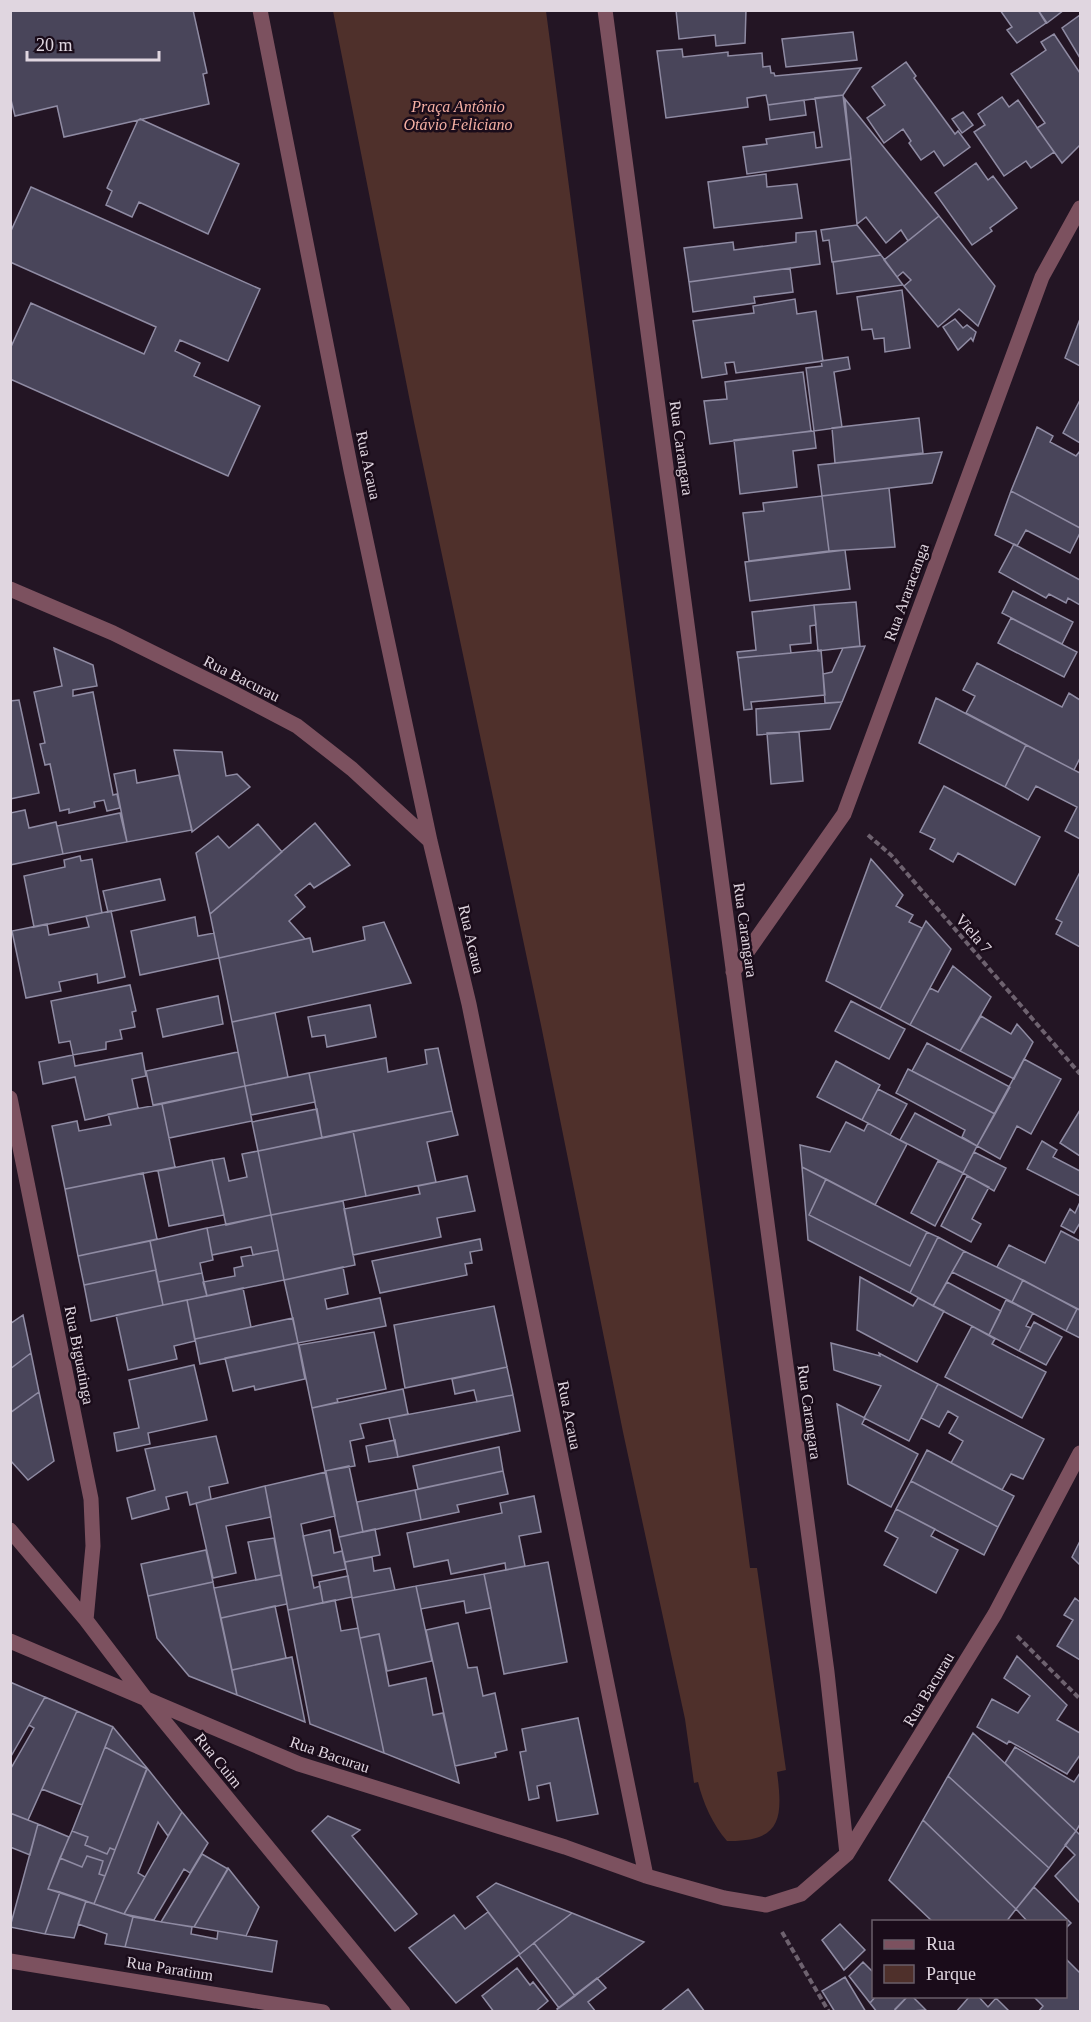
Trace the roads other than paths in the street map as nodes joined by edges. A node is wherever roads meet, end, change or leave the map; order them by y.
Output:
1 (260, 10) edge
2 (605, 10) edge
3 (1080, 208) edge
4 (10, 589) edge
5 (430, 841) junction
6 (733, 972) junction
7 (10, 1098) edge
8 (1080, 1453) edge
9 (10, 1530) edge
10 (86, 1620) junction
11 (10, 1641) edge
12 (146, 1699) junction
13 (847, 1854) junction
14 (646, 1876) junction
15 (10, 1961) edge
16 (323, 2012) edge
17 (403, 2012) edge

1 - 5 street, Rua Acaua
2 - 6 street, Rua Carangara
3 - 6 street, Rua Araracanga
4 - 5 street, Rua Bacurau
5 - 14 street, Rua Acaua
6 - 13 street, Rua Carangara
7 - 10 street, Rua Biguatinga
8 - 13 street, Rua Bacurau
9 - 10 street, Rua Cuim
10 - 12 street, Rua Cuim
11 - 12 street, Rua Bacurau
12 - 14 street, Rua Bacurau
12 - 17 street, Rua Cuim
13 - 14 street, Rua Bacurau
15 - 16 street, Rua Paratinm

